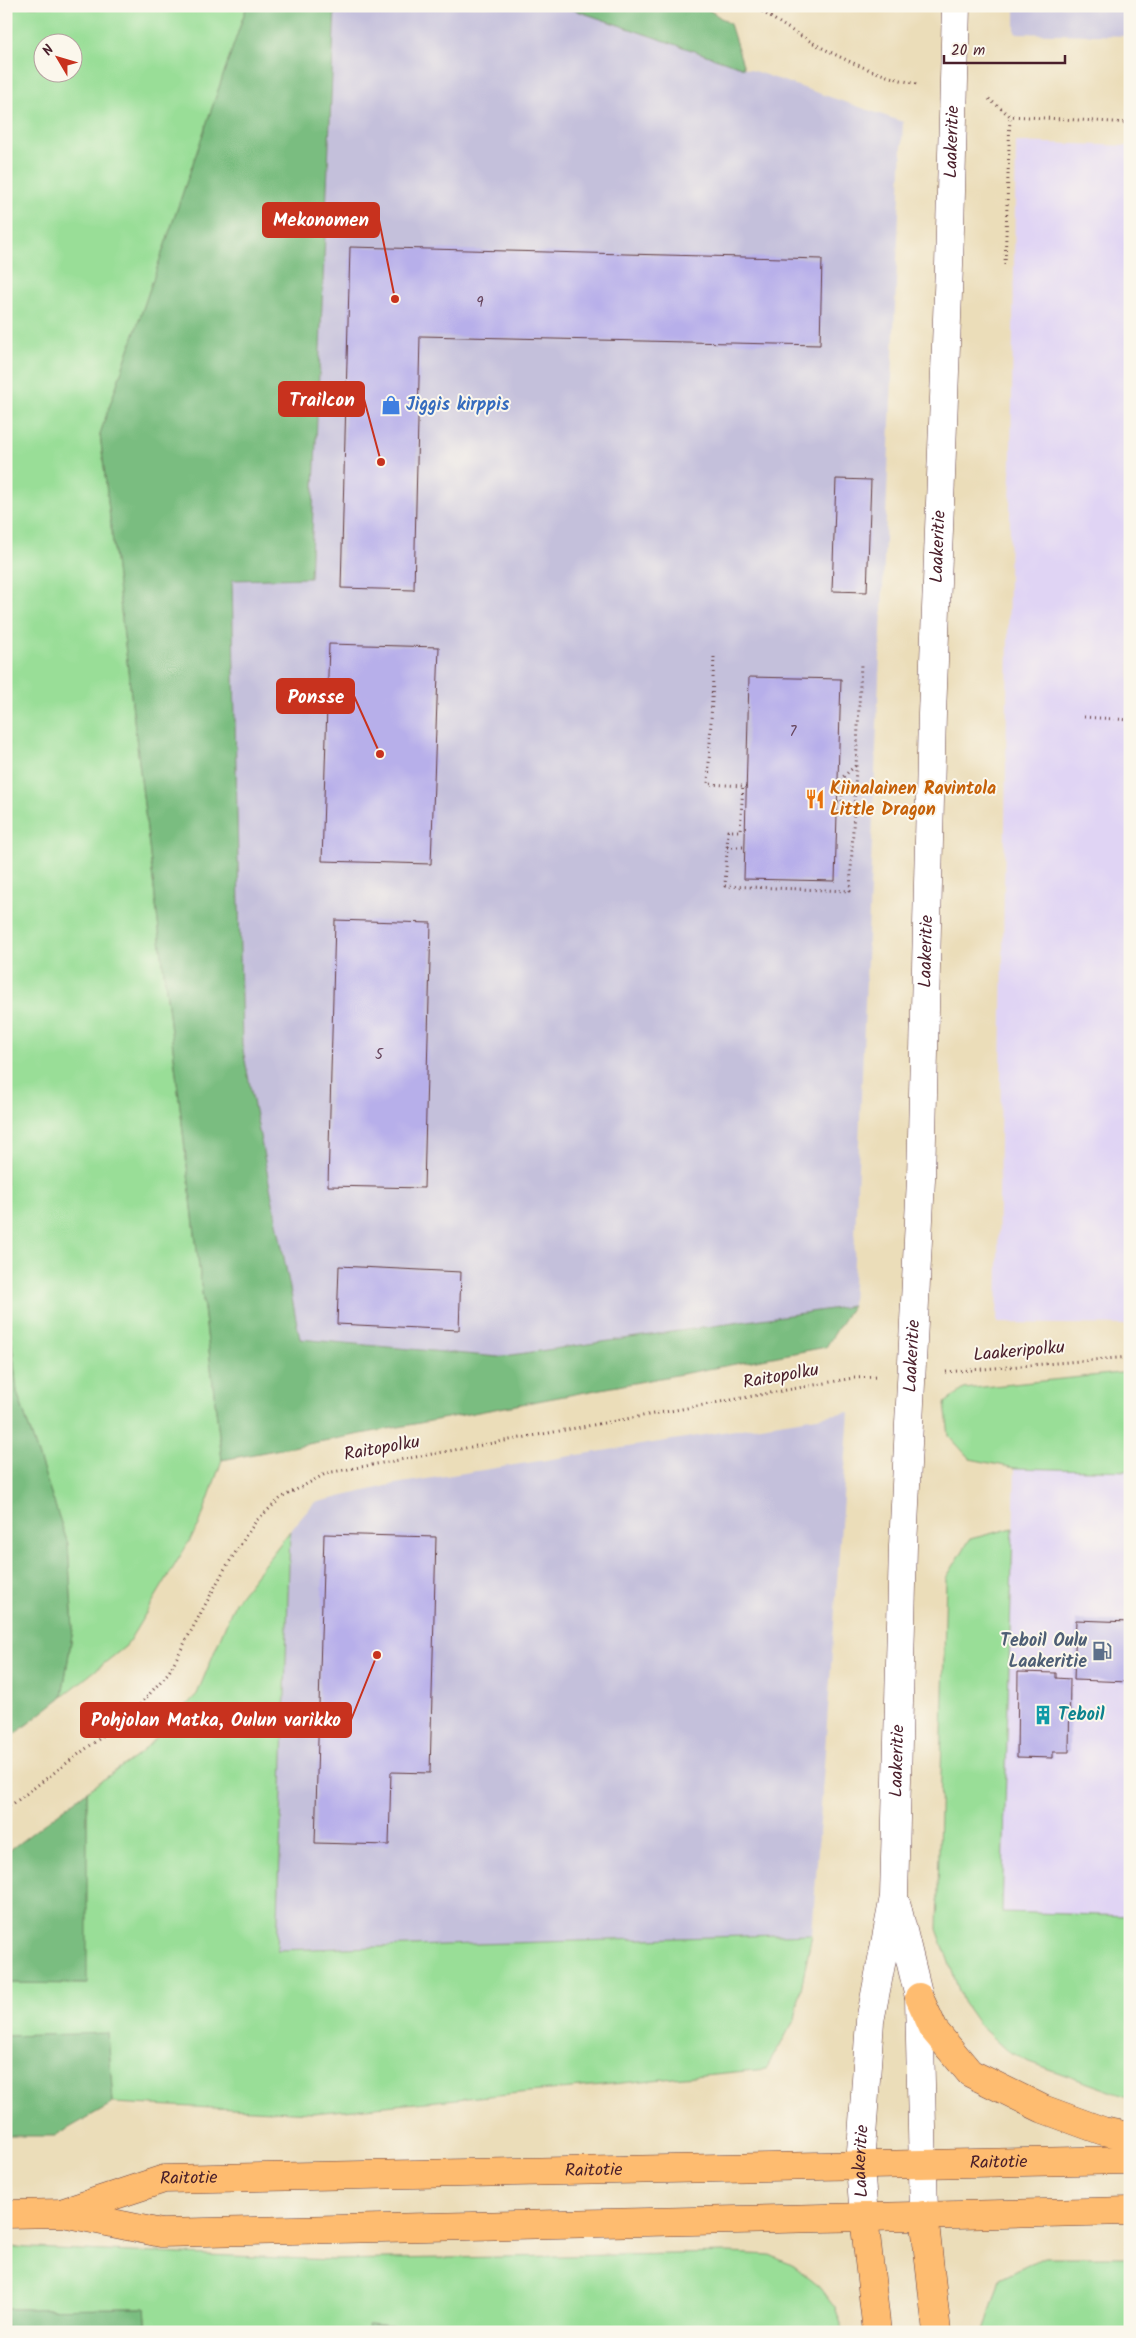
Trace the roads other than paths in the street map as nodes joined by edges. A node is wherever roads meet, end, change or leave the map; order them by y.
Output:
1 (956, 6) edge
2 (894, 1897) junction
3 (918, 1998) junction
4 (1130, 2136) edge
5 (1130, 2160) edge
6 (923, 2165) junction
7 (860, 2166) junction
8 (1130, 2211) edge
9 (63, 2213) junction
10 (6, 2214) edge
11 (924, 2215) junction
12 (864, 2217) junction
13 (877, 2332) edge
14 (937, 2332) edge

1 - 2 street, Laakeritie
2 - 3 street, Laakeritie
2 - 7 street, Laakeritie
3 - 4 main road
3 - 6 street, Laakeritie
5 - 6 main road, Raitotie
6 - 7 main road, Raitotie
6 - 11 street, Laakeritie
7 - 9 main road, Raitotie
7 - 12 street, Laakeritie
8 - 11 main road, Raitotie
9 - 10 main road, Raitotie
9 - 12 main road, Raitotie
11 - 12 main road, Raitotie
11 - 14 main road
12 - 13 main road

